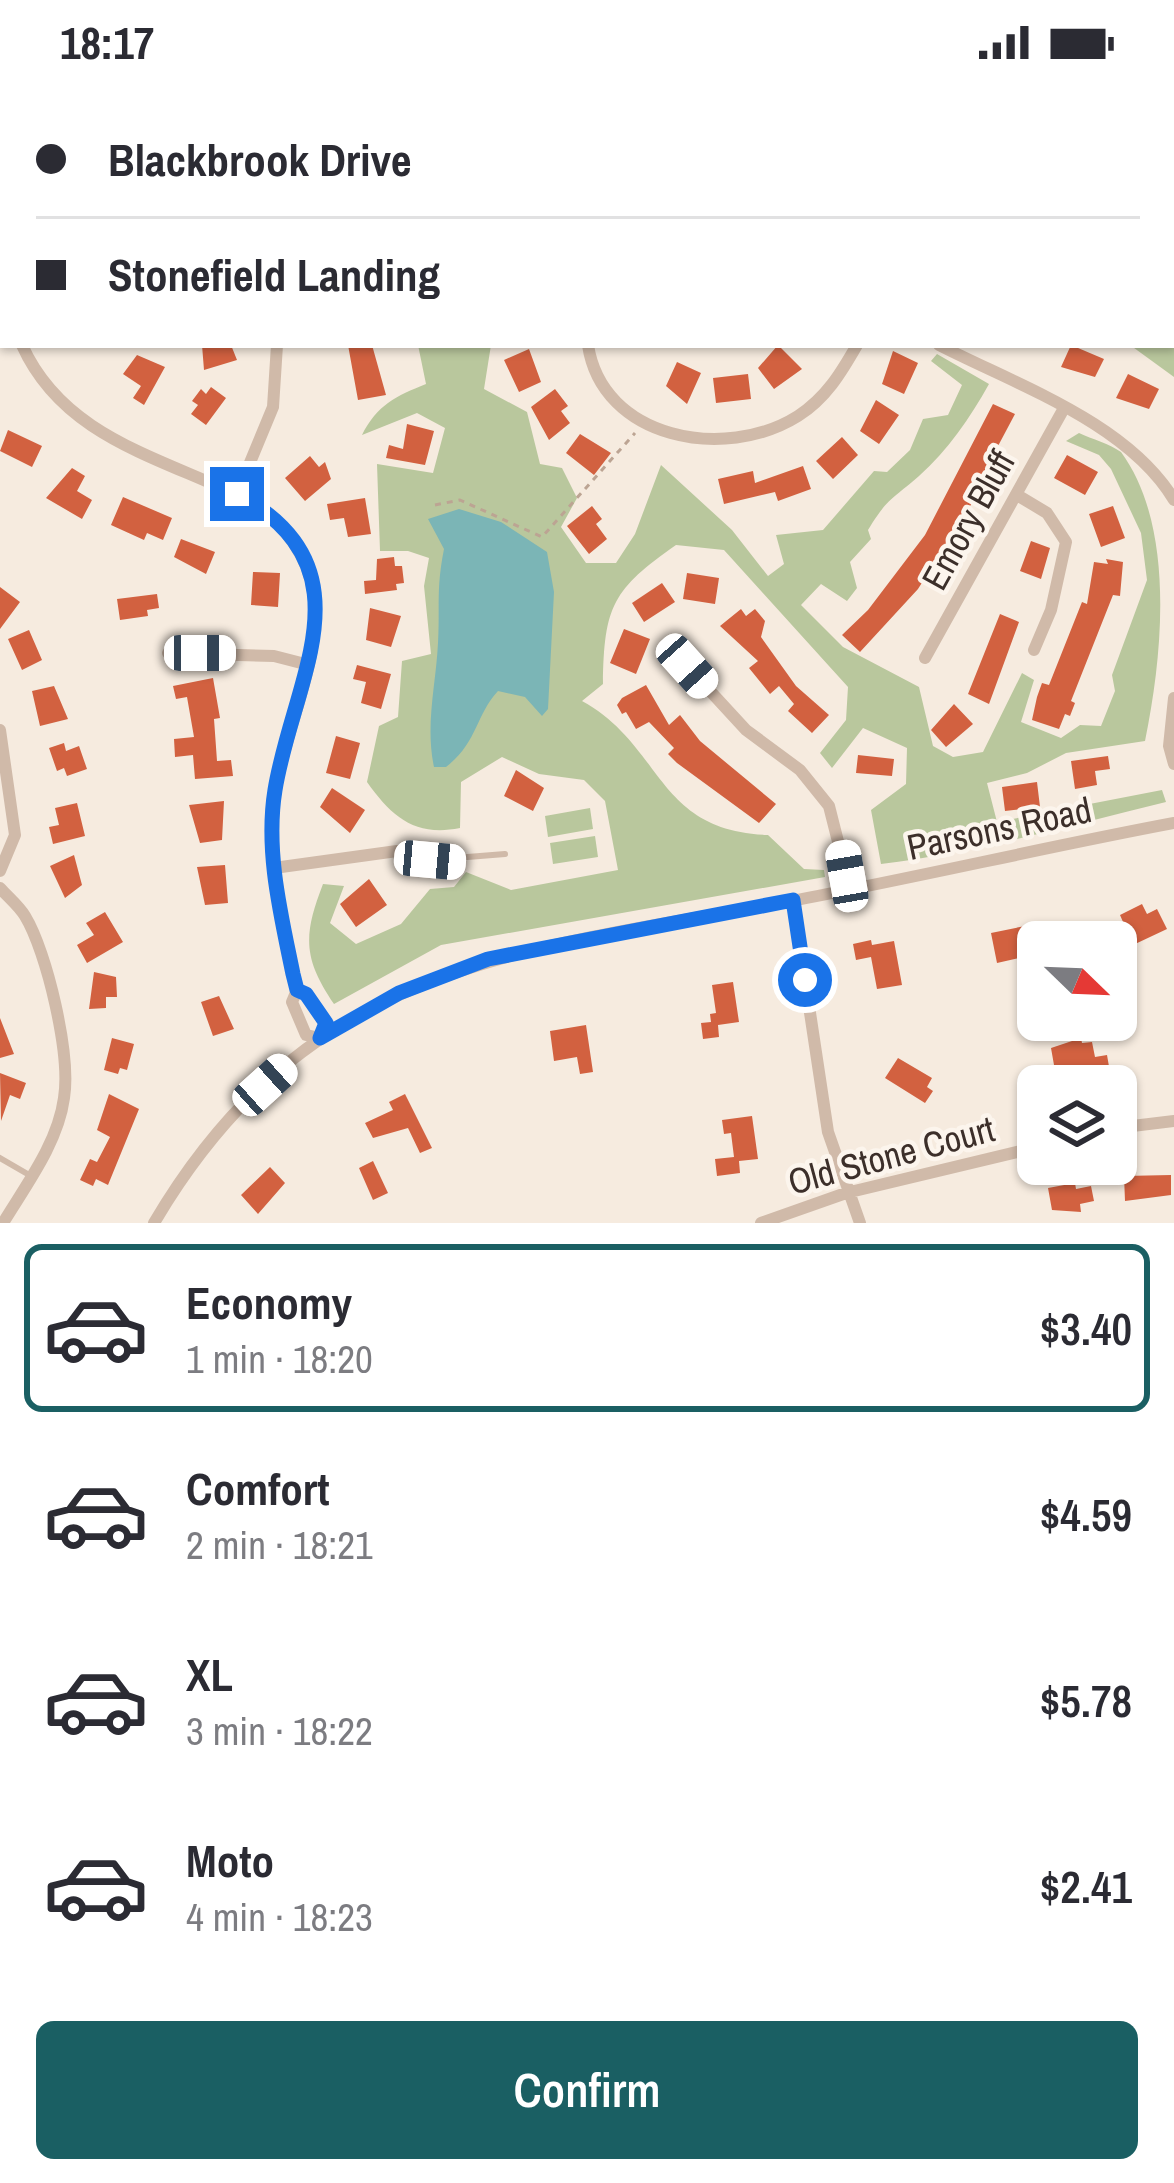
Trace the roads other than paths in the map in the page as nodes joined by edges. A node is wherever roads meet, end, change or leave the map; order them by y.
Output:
1 (24, 348) edge
2 (277, 348) edge
3 (588, 348) edge
4 (855, 348) edge
5 (949, 348) edge
6 (1063, 410) junction
7 (237, 494) junction
8 (1017, 495) junction
9 (1174, 500) edge
10 (1034, 650) dead end
11 (168, 653) dead end
12 (925, 658) dead end
13 (309, 665) junction
14 (687, 666) dead end
15 (1174, 698) edge
16 (0, 730) edge
17 (1174, 764) edge
18 (1174, 823) edge
19 (505, 854) dead end
20 (430, 860) joint
21 (274, 868) junction
22 (0, 871) edge
23 (0, 888) edge
24 (850, 889) junction
25 (793, 900) junction
26 (320, 1038) junction
27 (1174, 1121) edge
28 (1137, 1125) edge
29 (1017, 1152) edge
30 (0, 1158) edge
31 (31, 1176) junction
32 (846, 1193) junction
33 (1, 1223) edge
34 (154, 1223) edge
35 (761, 1223) edge
36 (860, 1223) edge

1 - 7 street
2 - 7 street
3 - 4 street
5 - 6 street
6 - 8 street, Emory Bluff
6 - 9 street
7 - 13 street
8 - 10 street
8 - 12 street, Emory Bluff
11 - 13 street
13 - 21 street
14 - 24 street
15 - 17 street
16 - 22 street
18 - 24 street, Parsons Road
19 - 20 lane
20 - 21 street
21 - 26 street
23 - 31 street
24 - 25 street, Parsons Road
25 - 26 street, Parsons Road
25 - 32 street
26 - 34 street, Parsons Road
27 - 28 street
29 - 32 street, Old Stone Court
30 - 31 lane
31 - 33 street
32 - 35 street, Old Stone Court
32 - 36 street

